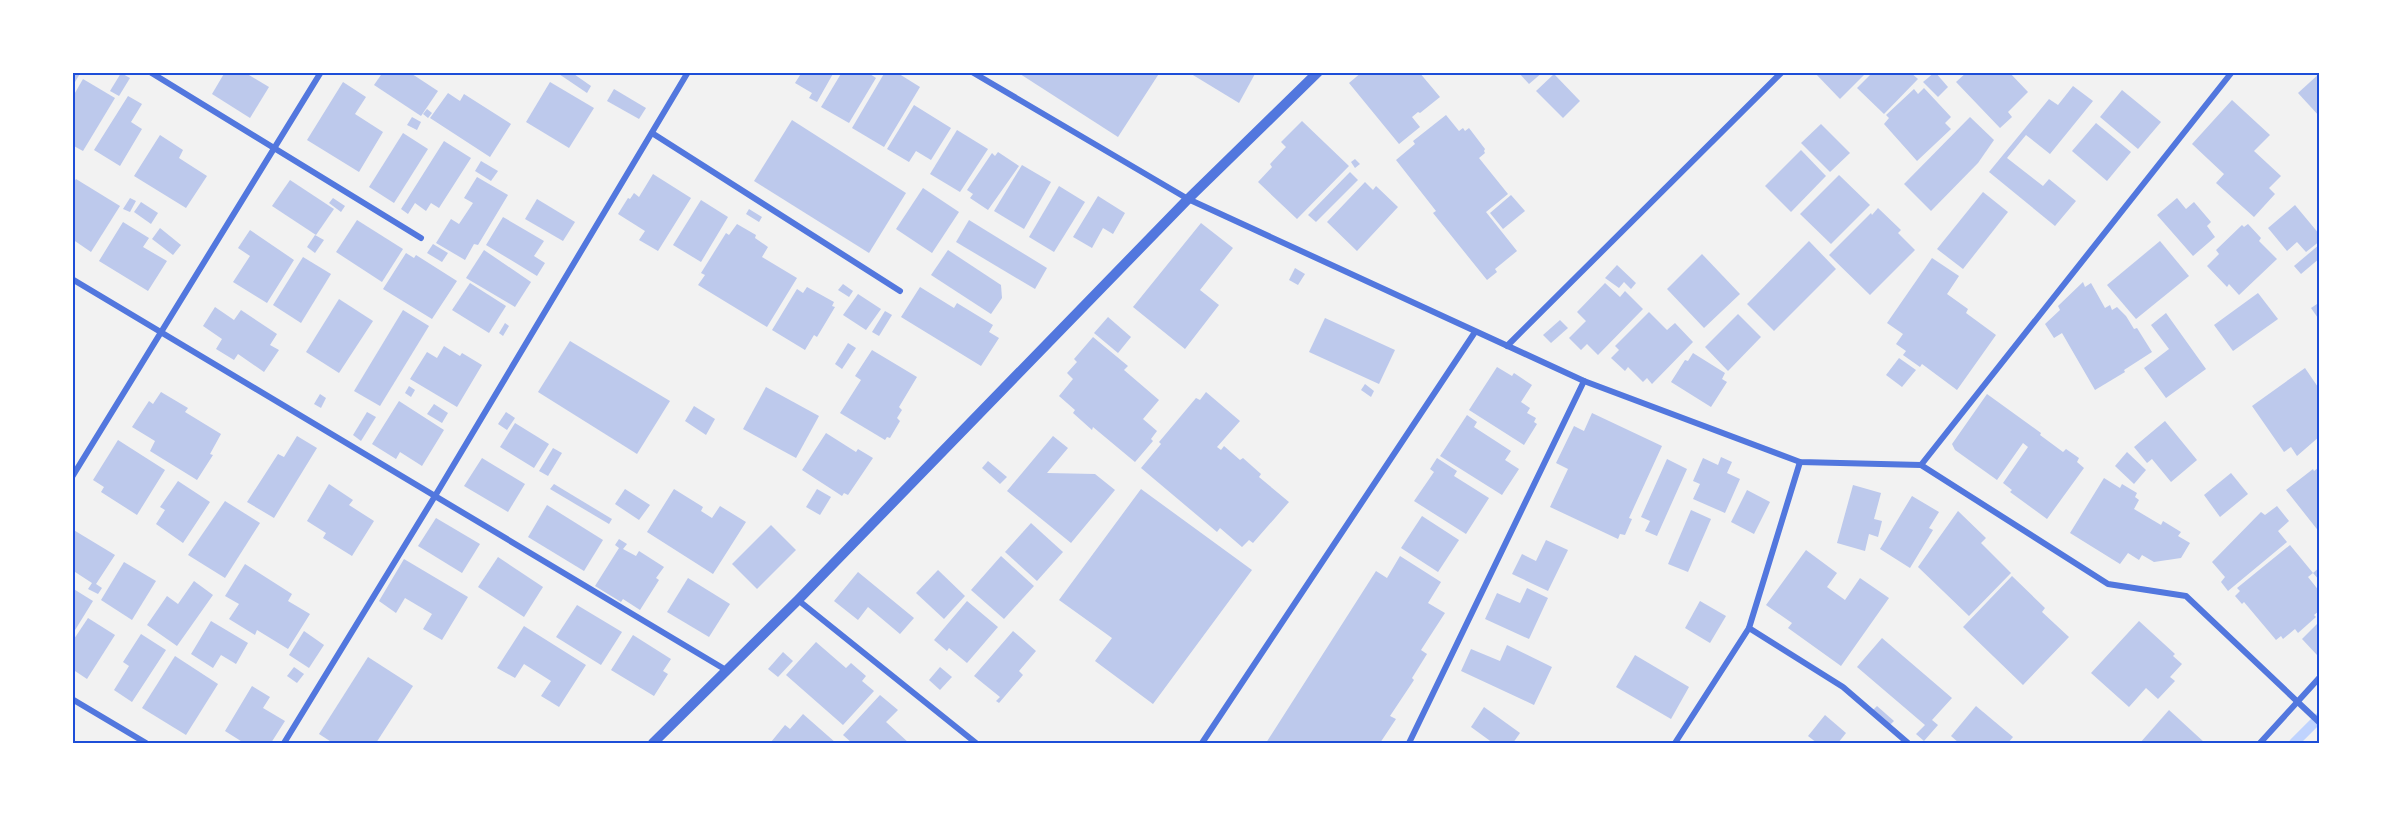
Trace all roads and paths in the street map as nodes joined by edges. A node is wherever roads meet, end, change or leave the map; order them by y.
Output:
1 (150, 72) edge
2 (321, 72) edge
3 (688, 72) edge
4 (972, 72) edge
5 (1317, 72) edge
6 (1782, 72) edge
7 (2232, 72) edge
8 (652, 133) junction
9 (276, 148) junction
10 (1188, 199) junction
11 (421, 238) dead end
12 (72, 279) edge
13 (900, 291) dead end
14 (1475, 332) junction
15 (161, 334) junction
16 (1507, 346) junction
17 (1584, 381) junction
18 (1800, 462) junction
19 (1922, 465) junction
20 (72, 477) edge
21 (435, 496) junction
22 (798, 600) junction
23 (1749, 628) junction
24 (726, 670) junction
25 (2320, 677) edge
26 (72, 699) edge
27 (2298, 702) junction
28 (2320, 723) edge
29 (146, 743) edge
30 (284, 743) edge
31 (653, 743) edge
32 (976, 743) edge
33 (1202, 743) edge
34 (1409, 743) edge
35 (1675, 743) edge
36 (1908, 743) edge
37 (2260, 743) edge

1 - 9 street
2 - 9 street
3 - 8 street
4 - 10 street
5 - 10 street
6 - 16 street
7 - 19 street
8 - 13 street
8 - 21 street
9 - 11 street
9 - 15 street
10 - 14 street
10 - 22 street
12 - 15 street
14 - 16 street
14 - 33 street
15 - 20 street
15 - 21 street
16 - 17 street
17 - 18 street
17 - 34 street
18 - 19 street
18 - 23 street
19 - 27 street
21 - 24 street
21 - 30 street
22 - 24 street
22 - 32 street
23 - 35 street
23 - 36 street
24 - 31 street
25 - 27 street
26 - 29 street
27 - 28 street
27 - 37 street

